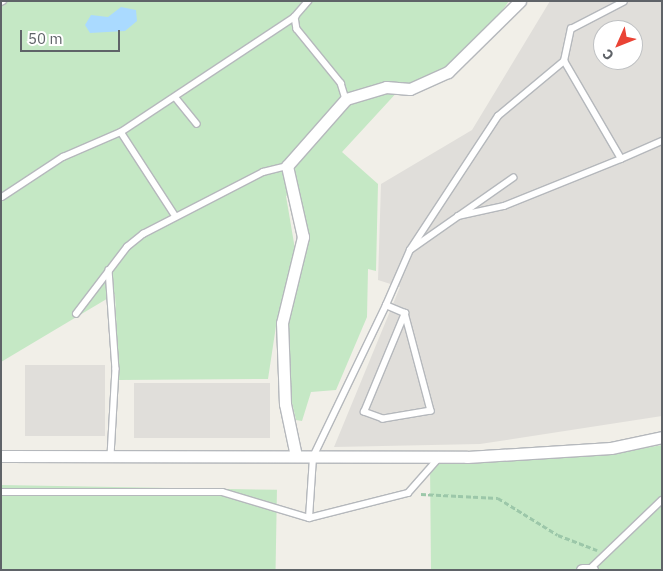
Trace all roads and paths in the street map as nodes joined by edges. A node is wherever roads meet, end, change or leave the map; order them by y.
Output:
1 (309, 1) edge
2 (520, 1) edge
3 (623, 2) dead end
4 (295, 17) junction
5 (564, 62) junction
6 (176, 98) junction
7 (346, 99) junction
8 (197, 124) dead end
9 (121, 132) junction
10 (662, 141) edge
11 (621, 159) junction
12 (287, 166) junction
13 (514, 178) dead end
14 (2, 197) edge
15 (175, 215) junction
16 (458, 216) junction
17 (410, 250) junction
18 (109, 270) junction
19 (386, 305) junction
20 (406, 313) junction
21 (76, 314) dead end
22 (662, 437) edge
23 (1, 456) edge
24 (296, 456) junction
25 (440, 456) junction
26 (111, 457) junction
27 (313, 457) junction
28 (1, 492) edge
29 (408, 493) junction
30 (662, 500) edge
31 (308, 518) junction
32 (603, 552) junction
33 (589, 569) edge

1 - 4 lane
2 - 7 street
3 - 5 lane
4 - 6 lane
4 - 7 lane
5 - 11 lane
5 - 17 lane
6 - 8 lane
6 - 9 lane
7 - 12 street
9 - 14 lane
9 - 15 lane
10 - 11 lane
11 - 16 lane
12 - 15 lane
12 - 24 street
13 - 16 lane
15 - 18 lane
16 - 17 lane
17 - 19 lane
18 - 21 lane
18 - 26 lane
19 - 20 lane
19 - 27 lane
20 - 20 lane
22 - 25 street
23 - 26 street
24 - 26 street
24 - 27 street
25 - 27 street
25 - 29 lane
27 - 31 lane
28 - 31 lane
29 - 31 lane
29 - 32 path
30 - 32 lane
32 - 33 lane

